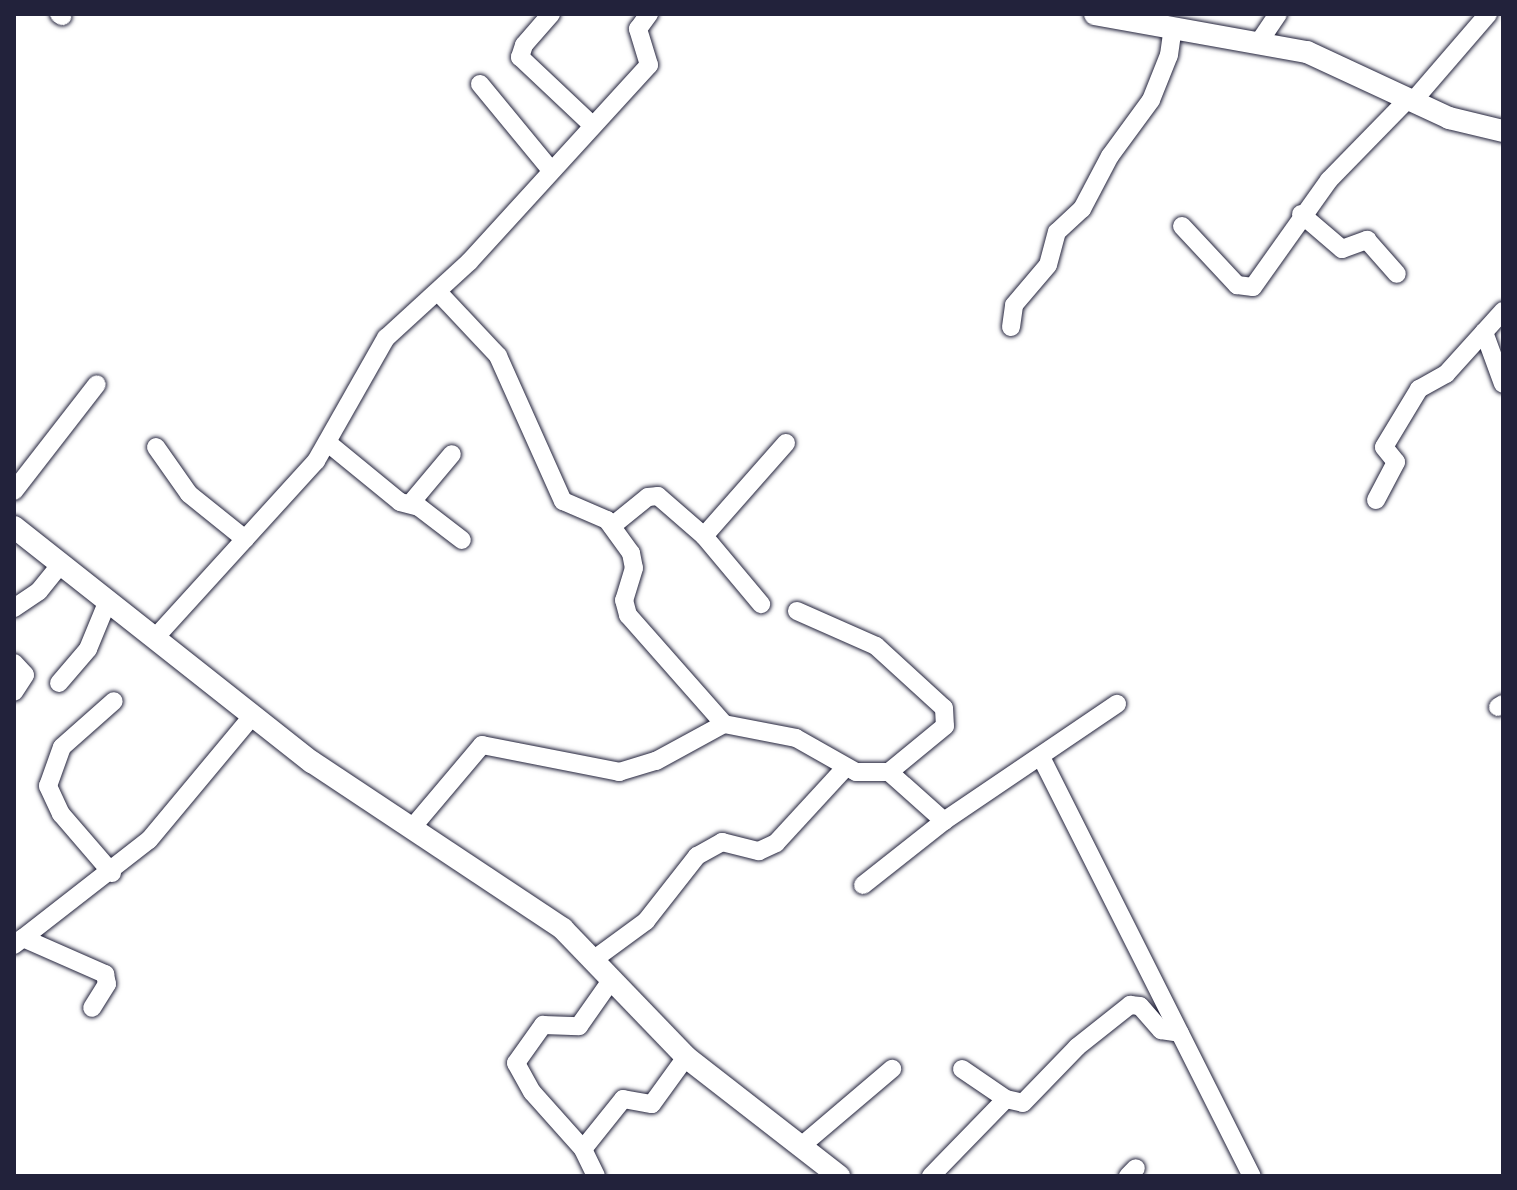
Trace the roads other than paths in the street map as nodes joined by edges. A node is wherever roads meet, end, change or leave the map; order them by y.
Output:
1 (551, 14) edge
2 (649, 14) edge
3 (1095, 14) edge
4 (1278, 14) edge
5 (1488, 14) edge
6 (1168, 22) edge
7 (1259, 42) junction
8 (480, 84) dead end
9 (1411, 100) junction
10 (591, 124) junction
11 (1503, 131) edge
12 (551, 170) junction
13 (1301, 214) junction
14 (1182, 226) dead end
15 (1397, 274) dead end
16 (441, 290) junction
17 (1503, 311) edge
18 (1011, 327) dead end
19 (1484, 332) junction
20 (97, 384) dead end
21 (1503, 384) edge
22 (328, 443) junction
23 (786, 443) dead end
24 (156, 447) dead end
25 (452, 454) dead end
26 (14, 491) edge
27 (1376, 500) dead end
28 (410, 504) junction
29 (612, 526) junction
30 (14, 527) edge
31 (704, 536) junction
32 (245, 539) junction
33 (462, 540) dead end
34 (59, 566) junction
35 (107, 603) junction
36 (761, 604) dead end
37 (14, 608) edge
38 (797, 611) dead end
39 (154, 639) junction
40 (14, 663) edge
41 (59, 683) dead end
42 (14, 692) edge
43 (114, 701) dead end
44 (1117, 704) dead end
45 (253, 715) junction
46 (724, 724) junction
47 (1041, 757) junction
48 (845, 768) junction
49 (889, 772) junction
50 (944, 821) junction
51 (411, 829) junction
52 (112, 873) junction
53 (863, 885) dead end
54 (18, 941) edge
55 (593, 960) junction
56 (612, 979) junction
57 (92, 1008) dead end
58 (1180, 1033) junction
59 (686, 1057) junction
60 (892, 1069) dead end
61 (962, 1069) dead end
62 (1006, 1099) junction
63 (800, 1147) junction
64 (583, 1149) junction
65 (596, 1176) edge
66 (839, 1176) edge
67 (931, 1176) edge
68 (1252, 1176) edge

1 - 10 street
2 - 10 street
3 - 6 street
4 - 7 street
5 - 9 street
6 - 7 street
6 - 18 street
7 - 9 street
8 - 12 street
9 - 11 street
9 - 13 street
10 - 12 street
12 - 16 street
13 - 14 street
13 - 15 street
16 - 22 street
16 - 29 street
17 - 19 street
19 - 21 street
19 - 27 street
20 - 26 street
22 - 28 street
22 - 32 street
23 - 31 street
24 - 32 street
25 - 28 street
28 - 33 street
29 - 31 street
29 - 46 street
30 - 34 street
31 - 36 street
32 - 39 street
34 - 35 street
34 - 37 street
35 - 39 street
35 - 41 street
38 - 49 street
39 - 45 street
40 - 42 street
43 - 52 street
44 - 47 street
45 - 51 street
45 - 52 street
46 - 48 street
46 - 51 street
47 - 50 street
47 - 58 street
48 - 49 street
48 - 55 street
49 - 50 street
50 - 53 street
51 - 55 street
52 - 54 street
54 - 57 street
55 - 56 street
56 - 59 street
56 - 64 street
58 - 62 street
58 - 68 street
59 - 63 street
59 - 64 street
60 - 63 street
61 - 62 street
62 - 67 street
63 - 66 street
64 - 65 street

